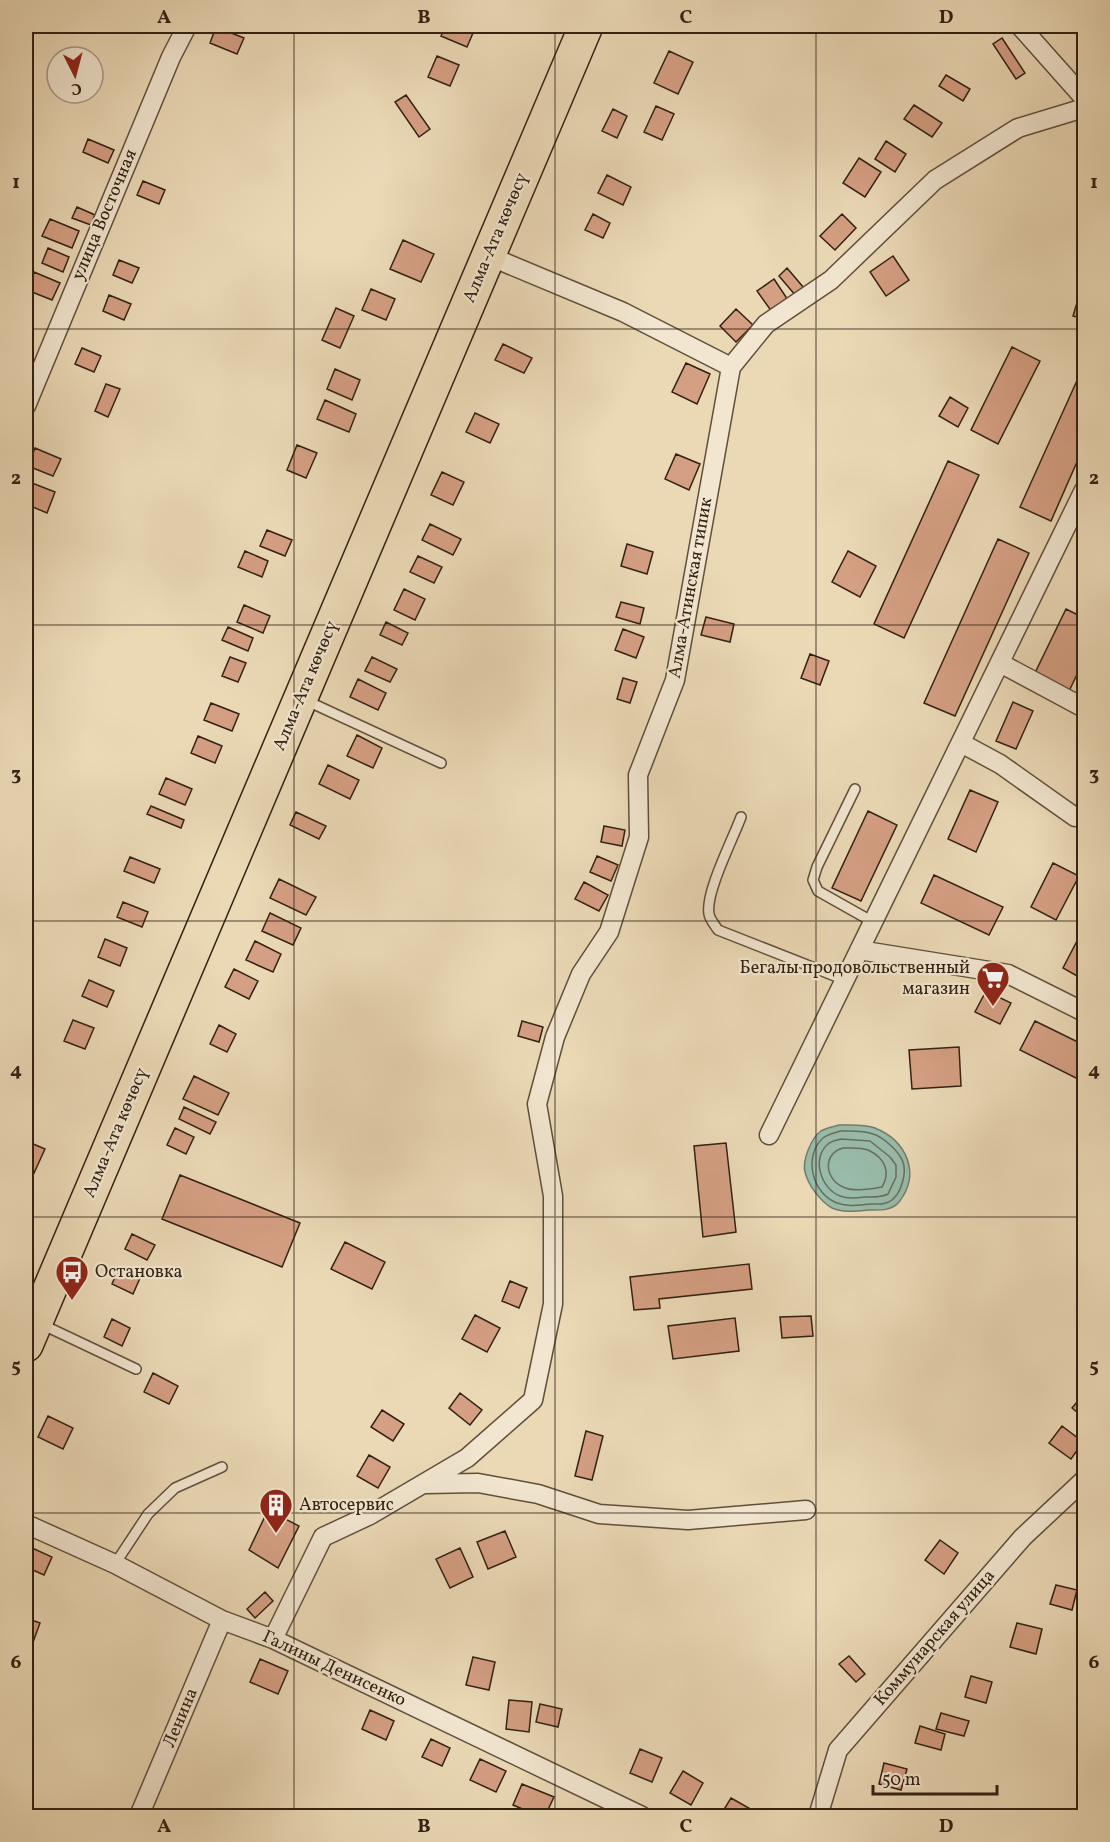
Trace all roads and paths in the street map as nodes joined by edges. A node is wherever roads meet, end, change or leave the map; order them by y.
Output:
1 (187, 26) edge
2 (586, 26) edge
3 (1020, 26) edge
4 (1084, 98) edge
5 (1084, 108) edge
6 (489, 256) junction
7 (730, 367) junction
8 (26, 406) edge
9 (1084, 490) edge
10 (1000, 663) junction
11 (301, 698) junction
12 (1084, 708) edge
13 (961, 742) junction
14 (441, 763) dead end
15 (855, 789) dead end
16 (741, 817) dead end
17 (1075, 817) dead end
18 (873, 922) junction
19 (859, 951) junction
20 (845, 980) junction
21 (1084, 1012) edge
22 (769, 1135) dead end
23 (31, 1333) edge
24 (136, 1369) dead end
25 (222, 1467) dead end
26 (1084, 1480) edge
27 (423, 1485) junction
28 (806, 1510) dead end
29 (26, 1524) edge
30 (115, 1564) junction
31 (222, 1620) junction
32 (273, 1640) junction
33 (139, 1816) edge
34 (642, 1816) edge
35 (818, 1816) edge

1 - 8 street, улица Восточная
2 - 6 highway, Алма-Ата көчөсү
3 - 4 street
5 - 7 street, Алма-Атинская типик
6 - 7 street
6 - 11 highway, Алма-Ата көчөсү
7 - 27 street, Алма-Атинская типик
9 - 10 street
10 - 12 street
10 - 13 street
11 - 14 lane
11 - 23 highway, Алма-Ата көчөсү
13 - 17 street
13 - 18 street
15 - 18 lane
16 - 20 lane
18 - 19 street
19 - 20 street
19 - 21 street
20 - 22 street
23 - 24 lane
25 - 30 lane
26 - 35 street, Коммунарская улица
27 - 28 street
27 - 32 street, Алма-Атинская типик
29 - 30 street, Галины Денисенко
30 - 31 street, Галины Денисенко
31 - 32 street, Галины Денисенко
31 - 33 street, Ленина
32 - 34 street, Галины Денисенко

